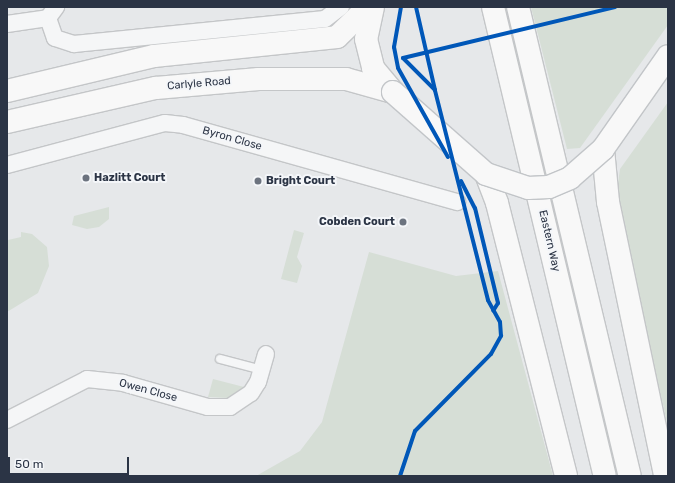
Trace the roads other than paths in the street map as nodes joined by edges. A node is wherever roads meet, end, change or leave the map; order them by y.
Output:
1 (341, 7) edge
2 (368, 7) edge
3 (373, 7) edge
4 (493, 7) edge
5 (518, 7) edge
6 (52, 12) edge
7 (7, 24) edge
8 (668, 56) edge
9 (7, 91) edge
10 (393, 92) junction
11 (7, 122) edge
12 (603, 149) junction
13 (7, 166) edge
14 (486, 174) junction
15 (456, 202) dead end
16 (266, 354) dead end
17 (220, 359) dead end
18 (262, 370) junction
19 (7, 420) edge
20 (566, 476) edge
21 (605, 476) edge
22 (630, 476) edge
23 (665, 476) edge

1 - 6 street
2 - 9 main road
3 - 10 main road
4 - 21 main road, Eastern Way
5 - 22 main road
6 - 7 street
8 - 12 main road, bridge
10 - 11 main road, Carlyle Road
10 - 14 main road, bridge
12 - 14 main road, bridge
12 - 23 main road
13 - 15 street, Byron Close
14 - 20 main road
16 - 18 street, Owen Close
17 - 18 lane
18 - 19 street, Owen Close

